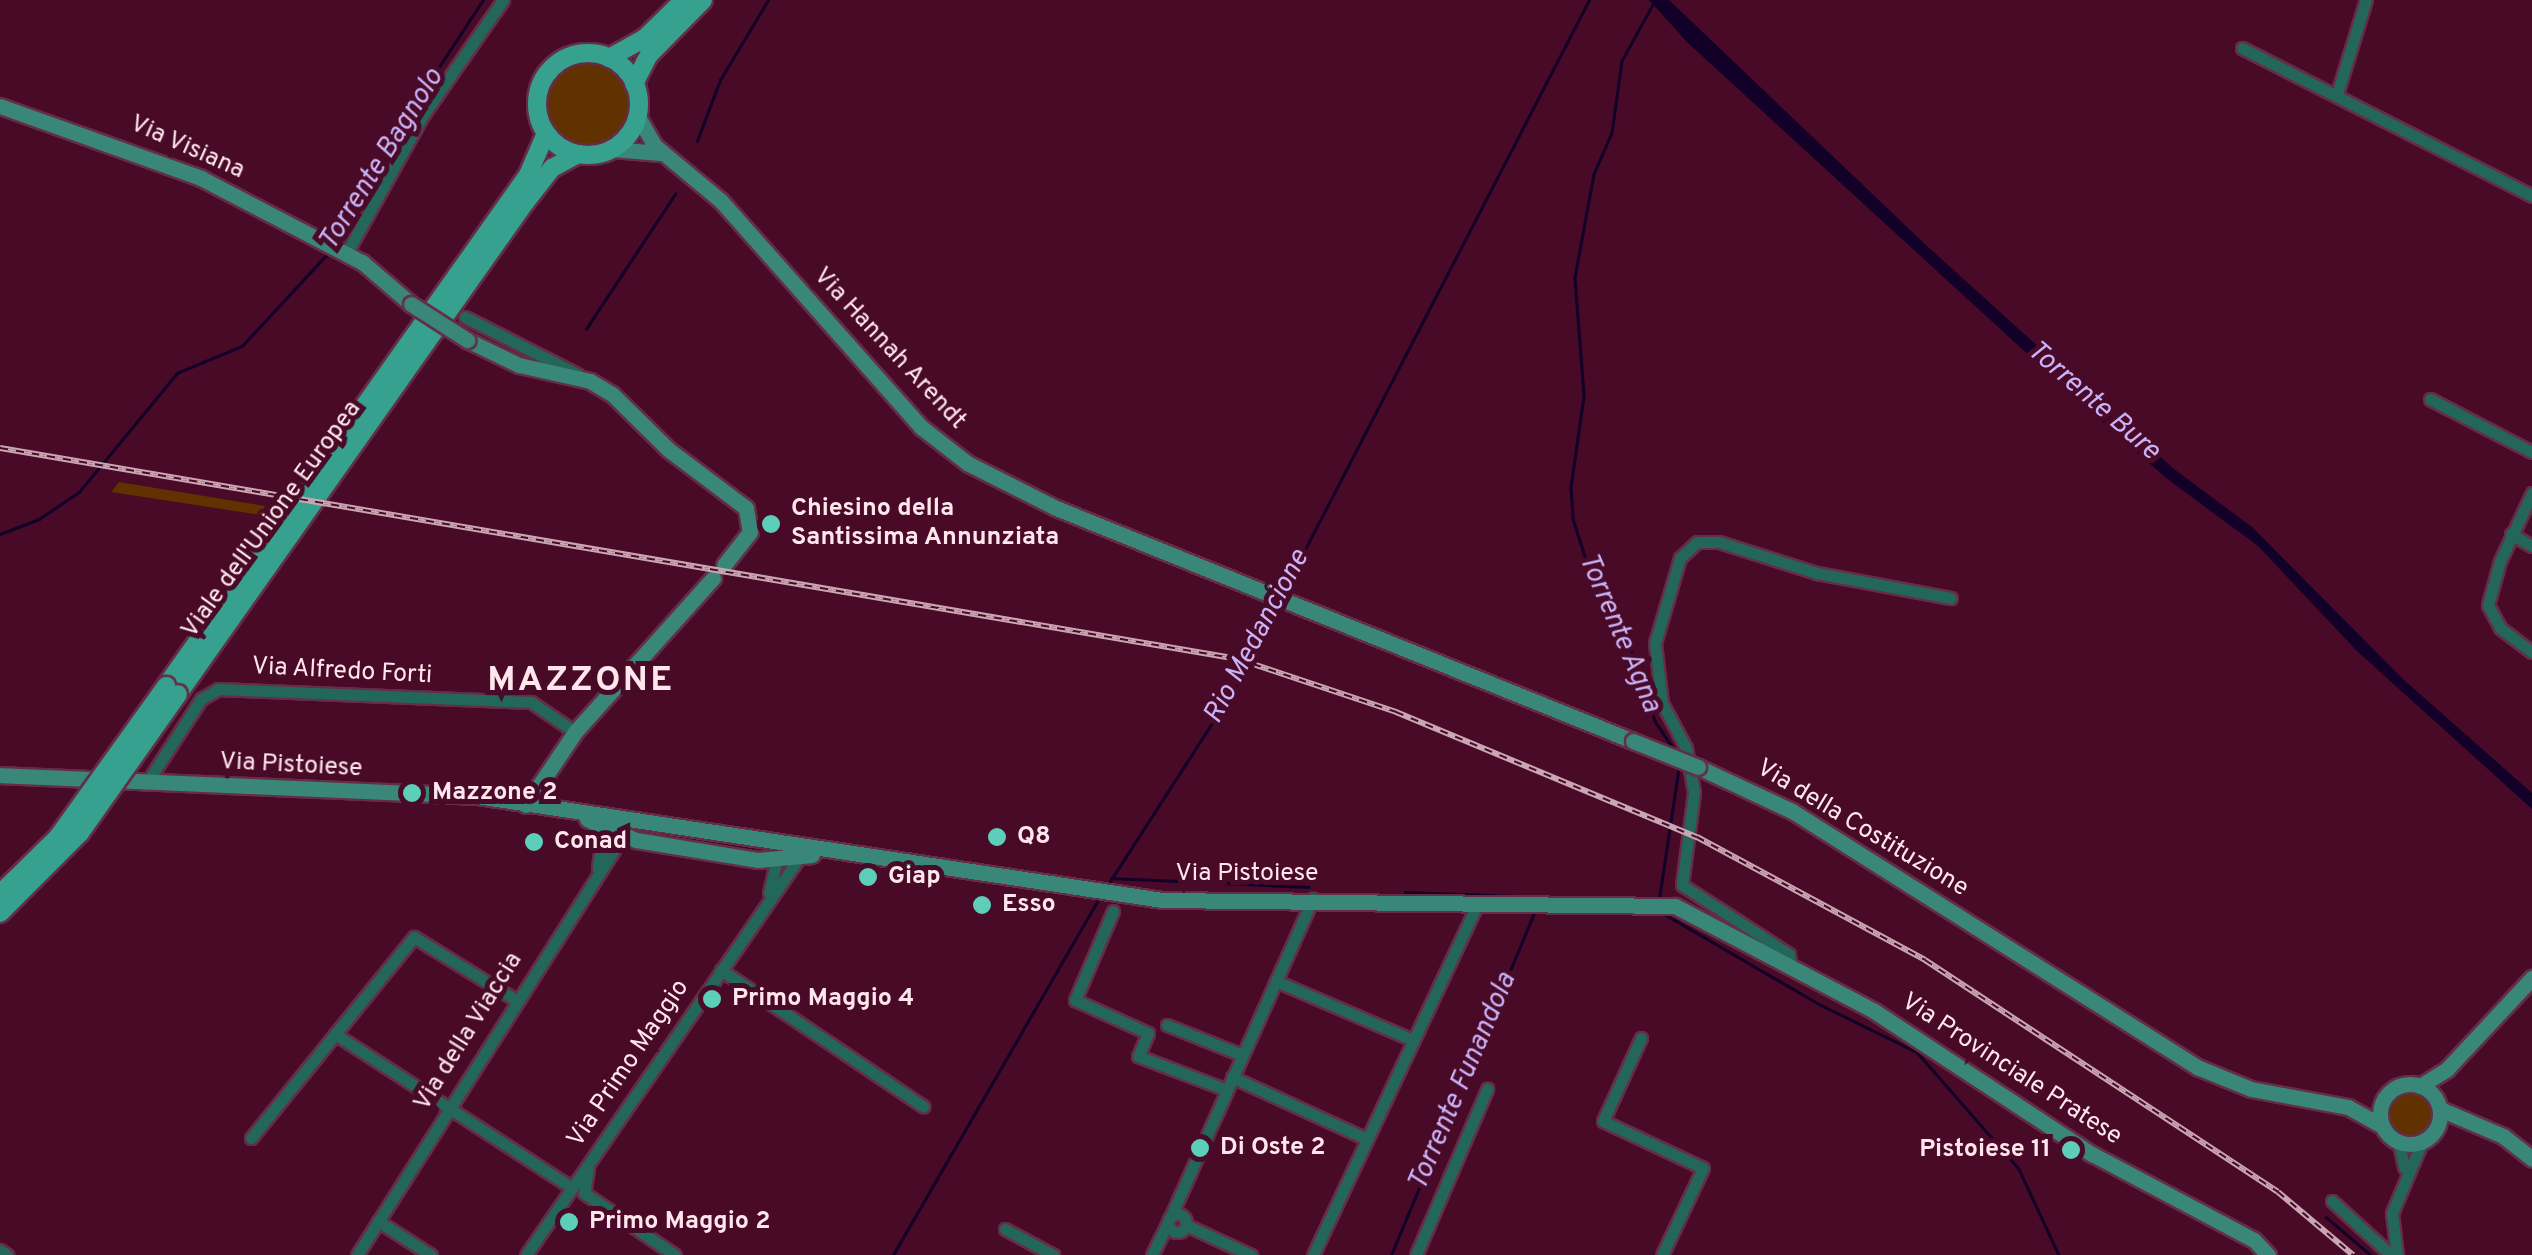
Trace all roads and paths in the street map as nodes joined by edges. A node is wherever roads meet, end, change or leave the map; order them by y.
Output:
1 (503, 0) edge
2 (684, 0) edge
3 (702, 0) edge
4 (2366, 0) edge
5 (2242, 48) dead end
6 (609, 58) junction
7 (634, 84) junction
8 (2337, 94) junction
9 (0, 106) edge
10 (638, 115) junction
11 (546, 134) junction
12 (612, 149) junction
13 (578, 154) junction
14 (664, 155) junction
15 (2532, 196) edge
16 (339, 250) junction
17 (465, 317) dead end
18 (590, 381) junction
19 (2430, 399) dead end
20 (2532, 452) edge
21 (2532, 493) edge
22 (2510, 534) junction
23 (2532, 546) edge
24 (1951, 598) dead end
25 (1284, 601) joint
26 (2532, 652) edge
27 (172, 690) junction
28 (576, 732) junction
29 (0, 775) edge
30 (146, 784) junction
31 (526, 805) junction
32 (579, 815) junction
33 (640, 824) junction
34 (623, 836) junction
35 (764, 842) junction
36 (828, 852) junction
37 (800, 856) junction
38 (770, 858) junction
39 (596, 873) junction
40 (0, 894) edge
41 (768, 897) junction
42 (1314, 899) junction
43 (1114, 903) junction
44 (1478, 903) junction
45 (1669, 905) joint
46 (0, 913) edge
47 (1792, 969) junction
48 (721, 970) junction
49 (2532, 978) edge
50 (1276, 981) junction
51 (516, 1000) junction
52 (1167, 1025) dead end
53 (335, 1034) junction
54 (1641, 1038) dead end
55 (1412, 1040) junction
56 (1242, 1055) junction
57 (1232, 1077) junction
58 (1487, 1089) dead end
59 (1227, 1090) junction
60 (2388, 1094) junction
61 (2431, 1097) junction
62 (449, 1106) junction
63 (923, 1106) dead end
64 (2348, 1107) junction
65 (2472, 1124) junction
66 (2382, 1126) junction
67 (2438, 1126) junction
68 (251, 1138) dead end
69 (1367, 1139) junction
70 (2399, 1142) junction
71 (2422, 1142) junction
72 (2532, 1159) edge
73 (591, 1161) junction
74 (2404, 1171) junction
75 (569, 1186) junction
76 (2332, 1201) dead end
77 (1169, 1220) junction
78 (378, 1221) junction
79 (1182, 1228) junction
80 (1005, 1230) dead end
81 (0, 1250) edge
82 (7, 1255) edge
83 (357, 1255) edge
84 (430, 1255) edge
85 (526, 1255) edge
86 (675, 1255) edge
87 (1054, 1255) edge
88 (1155, 1255) edge
89 (1251, 1255) edge
90 (1313, 1255) edge
91 (1416, 1255) edge
92 (1662, 1255) edge
93 (2268, 1255) edge
94 (2394, 1255) edge

1 - 16 street
2 - 6 main road
3 - 7 main road
4 - 8 street
5 - 8 street
6 - 7 main road
6 - 11 main road
7 - 10 main road
8 - 15 street
9 - 16 street, Via Visiana
10 - 12 main road
10 - 14 street
11 - 13 main road
11 - 27 main road, Viale dell'Unione Europea
12 - 13 main road, Viale dell'Unione Europea
12 - 14 street
13 - 27 main road, Viale dell'Unione Europea
14 - 25 street, Via Hannah Arendt
16 - 18 street, Via Visiana, bridge
17 - 18 street
18 - 28 street
19 - 20 street
21 - 22 street
22 - 23 street
22 - 26 street
24 - 47 street
25 - 64 street, Via della Costituzione, bridge
27 - 40 main road, Viale dell'Unione Europea, bridge
27 - 46 main road, Viale dell'Unione Europea, bridge
28 - 30 street, Via Alfredo Forti
28 - 31 street
29 - 30 street, Via Pistoiese
30 - 31 street, Via Pistoiese
31 - 32 street, Via Pistoiese
32 - 33 street, Via Pistoiese
32 - 34 street, Via Pistoiese
32 - 39 street
33 - 34 street
33 - 35 street, Via Pistoiese
34 - 38 street, Via Pistoiese
34 - 39 street, Via della Viaccia
35 - 36 street, Via Pistoiese
35 - 38 street
36 - 37 street, Via Pistoiese
36 - 43 street, Via Pistoiese
37 - 38 street, Via Pistoiese
37 - 41 street, Via Primo Maggio
38 - 41 street, Via Primo Maggio
39 - 51 street, Via della Viaccia
41 - 48 street, Via Primo Maggio
42 - 43 street, Via Pistoiese
42 - 44 street, Via Pistoiese
42 - 50 street
43 - 59 street
44 - 45 street, Via Pistoiese
44 - 55 street
45 - 47 street, Via Provinciale Pratese
47 - 93 street, Via Provinciale Pratese
48 - 63 street
48 - 73 street, Via Primo Maggio
49 - 61 street
50 - 55 street
50 - 56 street
51 - 53 street
51 - 62 street, Via della Viaccia
52 - 56 street
53 - 62 street
53 - 68 street
54 - 92 street
55 - 69 street
56 - 57 street
57 - 59 street
57 - 69 street
58 - 91 street
59 - 77 street
60 - 61 street
60 - 64 street
60 - 66 street
61 - 65 street
61 - 67 street
62 - 75 street
62 - 78 street, Via della Viaccia
64 - 66 street
65 - 67 street
65 - 72 street
66 - 70 street
67 - 71 street
69 - 90 street
70 - 71 street
70 - 74 street
71 - 74 street
73 - 75 street, Via Primo Maggio
73 - 86 street
74 - 94 street
75 - 85 street, Via Primo Maggio
76 - 94 street
77 - 79 street
77 - 88 street
78 - 83 street, Via della Viaccia
78 - 84 street
79 - 88 street
79 - 89 street
80 - 87 street
81 - 82 street

